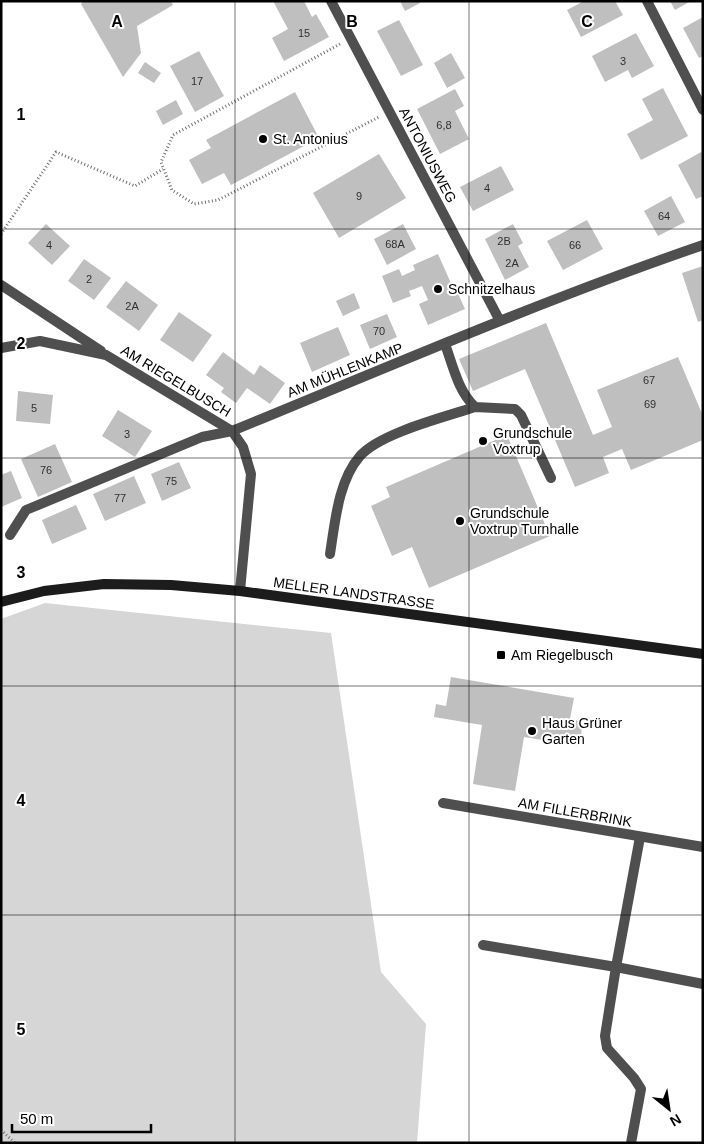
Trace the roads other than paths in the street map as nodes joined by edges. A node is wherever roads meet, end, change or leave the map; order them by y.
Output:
1 (331, 1) edge
2 (647, 1) edge
3 (703, 110) edge
4 (703, 245) edge
5 (1, 285) edge
6 (500, 321) junction
7 (445, 344) junction
8 (1, 348) edge
9 (106, 354) junction
10 (475, 407) junction
11 (232, 431) junction
12 (551, 478) dead end
13 (10, 535) dead end
14 (330, 554) dead end
15 (240, 591) junction
16 (1, 602) edge
17 (703, 654) edge
18 (443, 803) dead end
19 (640, 837) junction
20 (703, 847) edge
21 (483, 945) dead end
22 (616, 967) junction
23 (703, 984) edge
24 (631, 1143) edge

1 - 6 street, ANTONIUSWEG
2 - 3 street
4 - 6 street, AM MÜHLENKAMP
5 - 9 street
6 - 7 street, AM MÜHLENKAMP
7 - 10 street
7 - 11 street, AM MÜHLENKAMP
8 - 9 street, AM RIEGELBUSCH
9 - 11 street, AM RIEGELBUSCH
10 - 12 street
10 - 14 street
11 - 13 street, AM MÜHLENKAMP
11 - 15 street, AM RIEGELBUSCH
15 - 16 street, MELLER LANDSTRASSE
15 - 17 street, MELLER LANDSTRASSE
18 - 19 street, AM FILLERBRINK
19 - 20 street, AM FILLERBRINK
19 - 22 street
21 - 22 street
22 - 23 street
22 - 24 street

